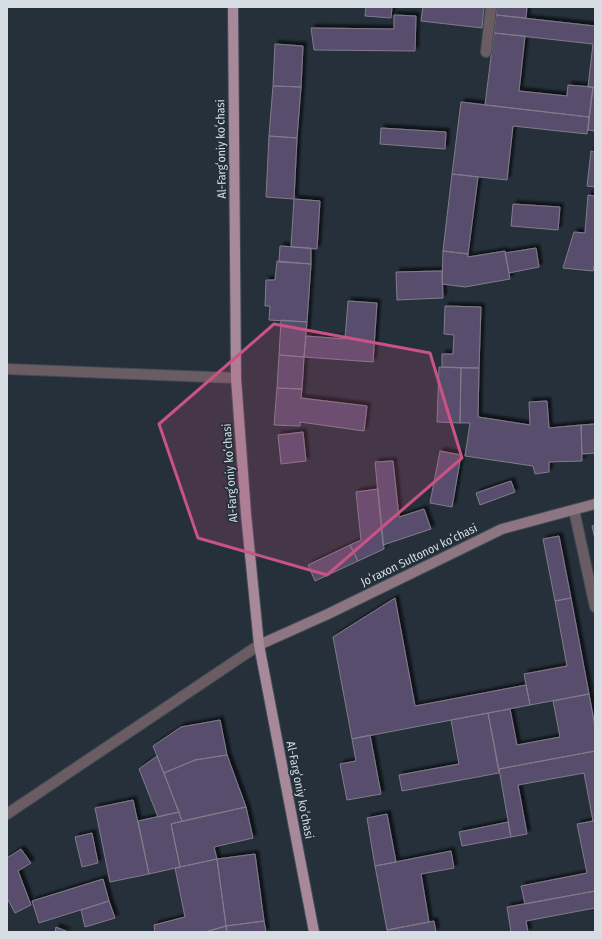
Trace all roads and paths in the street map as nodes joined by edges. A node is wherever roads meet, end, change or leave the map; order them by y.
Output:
1 (233, 7) edge
2 (491, 7) edge
3 (486, 52) dead end
4 (7, 369) edge
5 (236, 378) junction
6 (595, 504) edge
7 (574, 510) junction
8 (595, 607) edge
9 (259, 645) junction
10 (7, 814) edge
11 (314, 932) edge

1 - 5 main road, Al-Fargʻoniy koʻchasi
2 - 3 street
4 - 5 street
5 - 9 main road, Al-Fargʻoniy koʻchasi
6 - 7 street, Joʻraxon Sultonov koʻchasi
7 - 8 street
7 - 9 street, Joʻraxon Sultonov koʻchasi
9 - 10 street
9 - 11 main road, Al-Fargʻoniy koʻchasi

